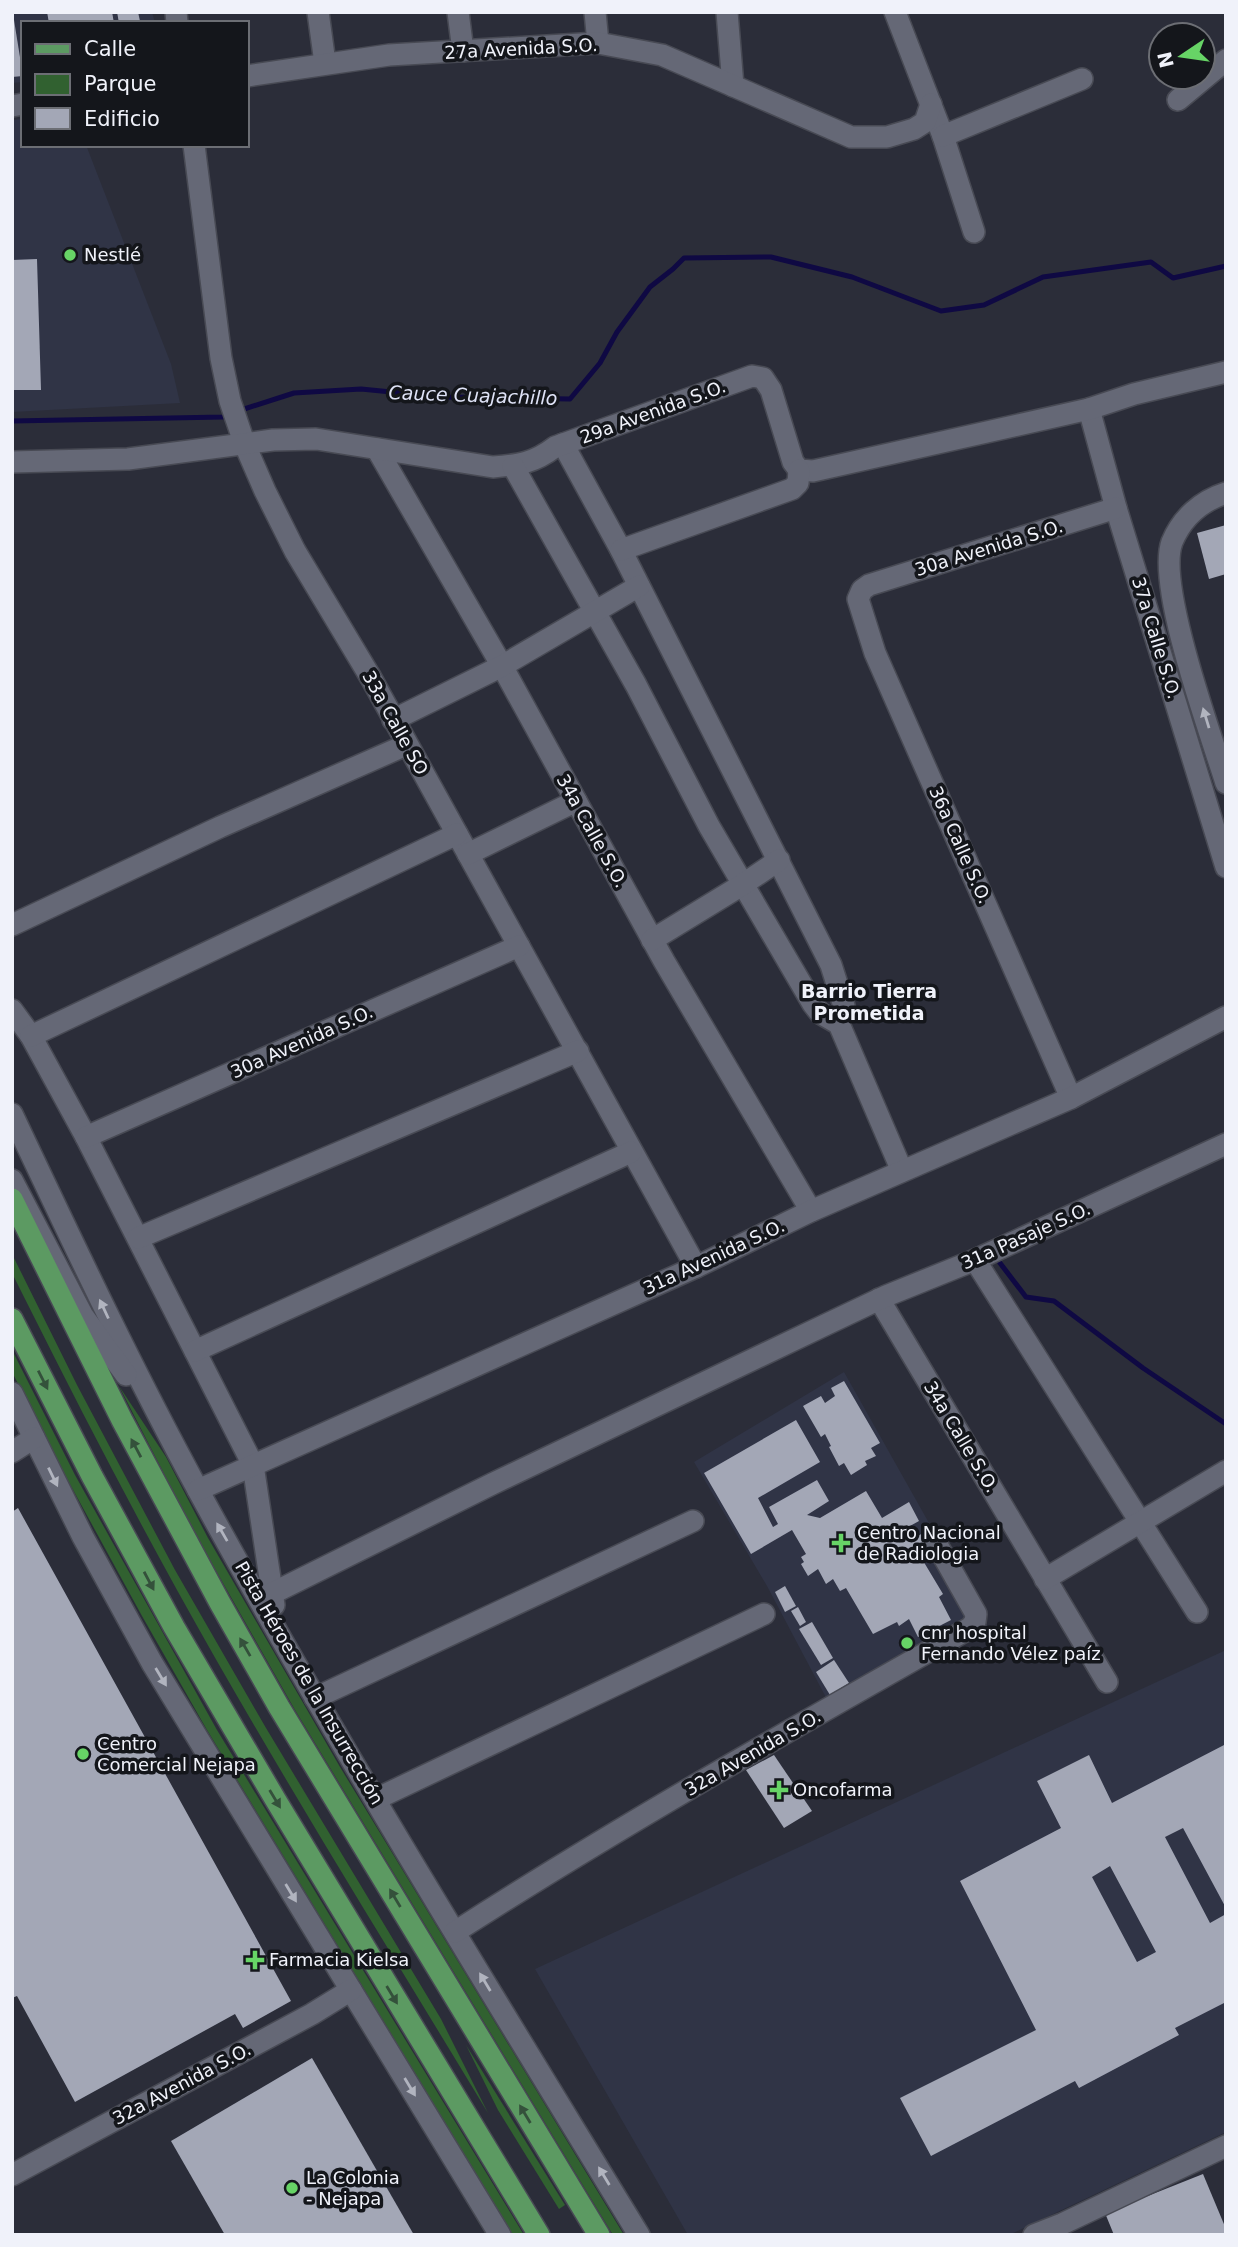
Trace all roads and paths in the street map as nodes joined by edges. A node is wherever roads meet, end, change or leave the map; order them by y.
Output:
1 (318, 12) edge
2 (457, 12) edge
3 (595, 12) edge
4 (727, 12) edge
5 (895, 12) edge
6 (598, 43) junction
7 (463, 51) junction
8 (1226, 60) edge
9 (325, 63) junction
10 (248, 76) edge
11 (1082, 79) dead end
12 (733, 86) junction
13 (1178, 100) dead end
14 (931, 104) junction
15 (943, 136) junction
16 (194, 147) edge
17 (974, 232) dead end
18 (1226, 372) edge
19 (1089, 409) junction
20 (243, 439) junction
21 (563, 444) junction
22 (377, 449) junction
23 (12, 462) edge
24 (513, 466) junction
25 (799, 470) junction
26 (1226, 493) edge
27 (1116, 508) junction
28 (621, 550) junction
29 (639, 586) junction
30 (862, 590) joint
31 (595, 612) junction
32 (502, 666) junction
33 (393, 720) junction
34 (406, 745) junction
35 (1226, 783) edge
36 (576, 801) junction
37 (457, 834) junction
38 (468, 854) junction
39 (779, 860) junction
40 (1226, 867) edge
41 (742, 885) junction
42 (12, 925) edge
43 (652, 940) junction
44 (519, 946) junction
45 (12, 1010) edge
46 (1226, 1017) edge
47 (839, 1024) junction
48 (31, 1037) junction
49 (579, 1051) junction
50 (1070, 1098) junction
51 (12, 1114) edge
52 (86, 1137) junction
53 (1226, 1144) edge
54 (631, 1152) junction
55 (902, 1171) junction
56 (12, 1180) edge
57 (12, 1199) edge
58 (811, 1211) junction
59 (138, 1238) junction
60 (975, 1261) junction
61 (696, 1267) junction
62 (879, 1299) junction
63 (12, 1319) edge
64 (194, 1351) junction
65 (12, 1393) edge
66 (168, 1433) junction
67 (34, 1438) junction
68 (12, 1452) edge
69 (253, 1465) junction
70 (1226, 1471) edge
71 (198, 1490) junction
72 (693, 1521) dead end
73 (1141, 1522) junction
74 (936, 1543) dead end
75 (1045, 1579) junction
76 (273, 1593) junction
77 (1197, 1612) dead end
78 (764, 1614) dead end
79 (276, 1627) junction
80 (1107, 1682) dead end
81 (315, 1698) junction
82 (376, 1799) junction
83 (455, 1932) junction
84 (351, 1990) junction
85 (1226, 2146) edge
86 (12, 2175) edge
87 (500, 2235) edge
88 (539, 2235) edge
89 (599, 2235) edge
90 (639, 2235) edge
91 (1034, 2235) edge

1 - 9 street
2 - 7 street
3 - 6 street
4 - 12 street
5 - 14 street
6 - 7 street, 27a Avenida S.O.
6 - 12 street, 27a Avenida S.O.
7 - 9 street, 27a Avenida S.O.
8 - 13 street
9 - 10 street, 27a Avenida S.O.
11 - 15 street
12 - 14 street, 27a Avenida S.O.
14 - 15 street
15 - 17 street
16 - 20 street, 33a Calle SO
18 - 19 street
19 - 25 street
19 - 27 street, 37a Calle S.O.
20 - 22 street, 29a Avenida S.O.
20 - 23 street, 29a Avenida S.O.
20 - 33 street, 33a Calle SO
21 - 24 street, 29a Avenida S.O.
21 - 25 street, 29a Avenida S.O.
21 - 28 street
22 - 24 street, 29a Avenida S.O.
22 - 32 street, 34a Calle S.O.
24 - 31 street
25 - 28 street
35 -> 26 street
27 - 30 street, 30a Avenida S.O.
27 - 40 street, 37a Calle S.O.
28 - 29 street
29 - 31 street
29 - 39 street
30 - 50 street, 36a Calle S.O.
31 - 32 street
31 - 41 street
32 - 33 street
32 - 36 street, 34a Calle S.O.
33 - 34 street, 33a Calle SO
34 - 37 street, 33a Calle SO
34 - 42 street
36 - 38 street
36 - 43 street, 34a Calle S.O.
37 - 38 street, 33a Calle SO
37 - 48 street
38 - 44 street, 33a Calle SO
39 - 41 street
39 - 47 street
41 - 43 street
41 - 47 street
43 - 58 street, 34a Calle S.O.
44 - 49 street, 33a Calle SO
44 - 52 street, 30a Avenida S.O.
45 - 48 street
46 - 50 street, 31a Avenida S.O.
47 - 55 street
48 - 52 street
49 - 54 street, 33a Calle SO
49 - 59 street
50 - 55 street, 31a Avenida S.O.
66 -> 51 street, Pista Héroes de la Insurrección
52 - 59 street
53 - 60 street, 31a Pasaje S.O.
54 - 61 street, 33a Calle SO
54 - 64 street
55 - 58 street, 31a Avenida S.O.
56 - 66 street
89 -> 57 main road, Pista Héroes de la Insurrección
58 - 61 street, 31a Avenida S.O.
59 - 64 street
60 - 62 street, 31a Pasaje S.O.
60 - 73 street
61 - 69 street, 31a Avenida S.O.
62 - 75 street, 34a Calle S.O.
62 - 76 street, 31a Pasaje S.O.
63 -> 88 main road
64 - 69 street
65 - 67 street
66 - 71 street, Pista Héroes de la Insurrección
67 - 68 street
67 -> 84 street
69 - 71 street, 31a Avenida S.O.
69 - 76 street
70 - 73 street
79 -> 71 street, Pista Héroes de la Insurrección
72 - 81 street
73 - 75 street
73 - 77 street
74 - 83 street, 32a Avenida S.O.
75 - 80 street, 34a Calle S.O.
76 - 79 street
78 - 82 street
79 - 81 street, Pista Héroes de la Insurrección
81 - 82 street, Pista Héroes de la Insurrección
82 - 83 street, Pista Héroes de la Insurrección
90 -> 83 street, Pista Héroes de la Insurrección
84 - 86 street, 32a Avenida S.O.
84 -> 87 street
85 - 91 street

